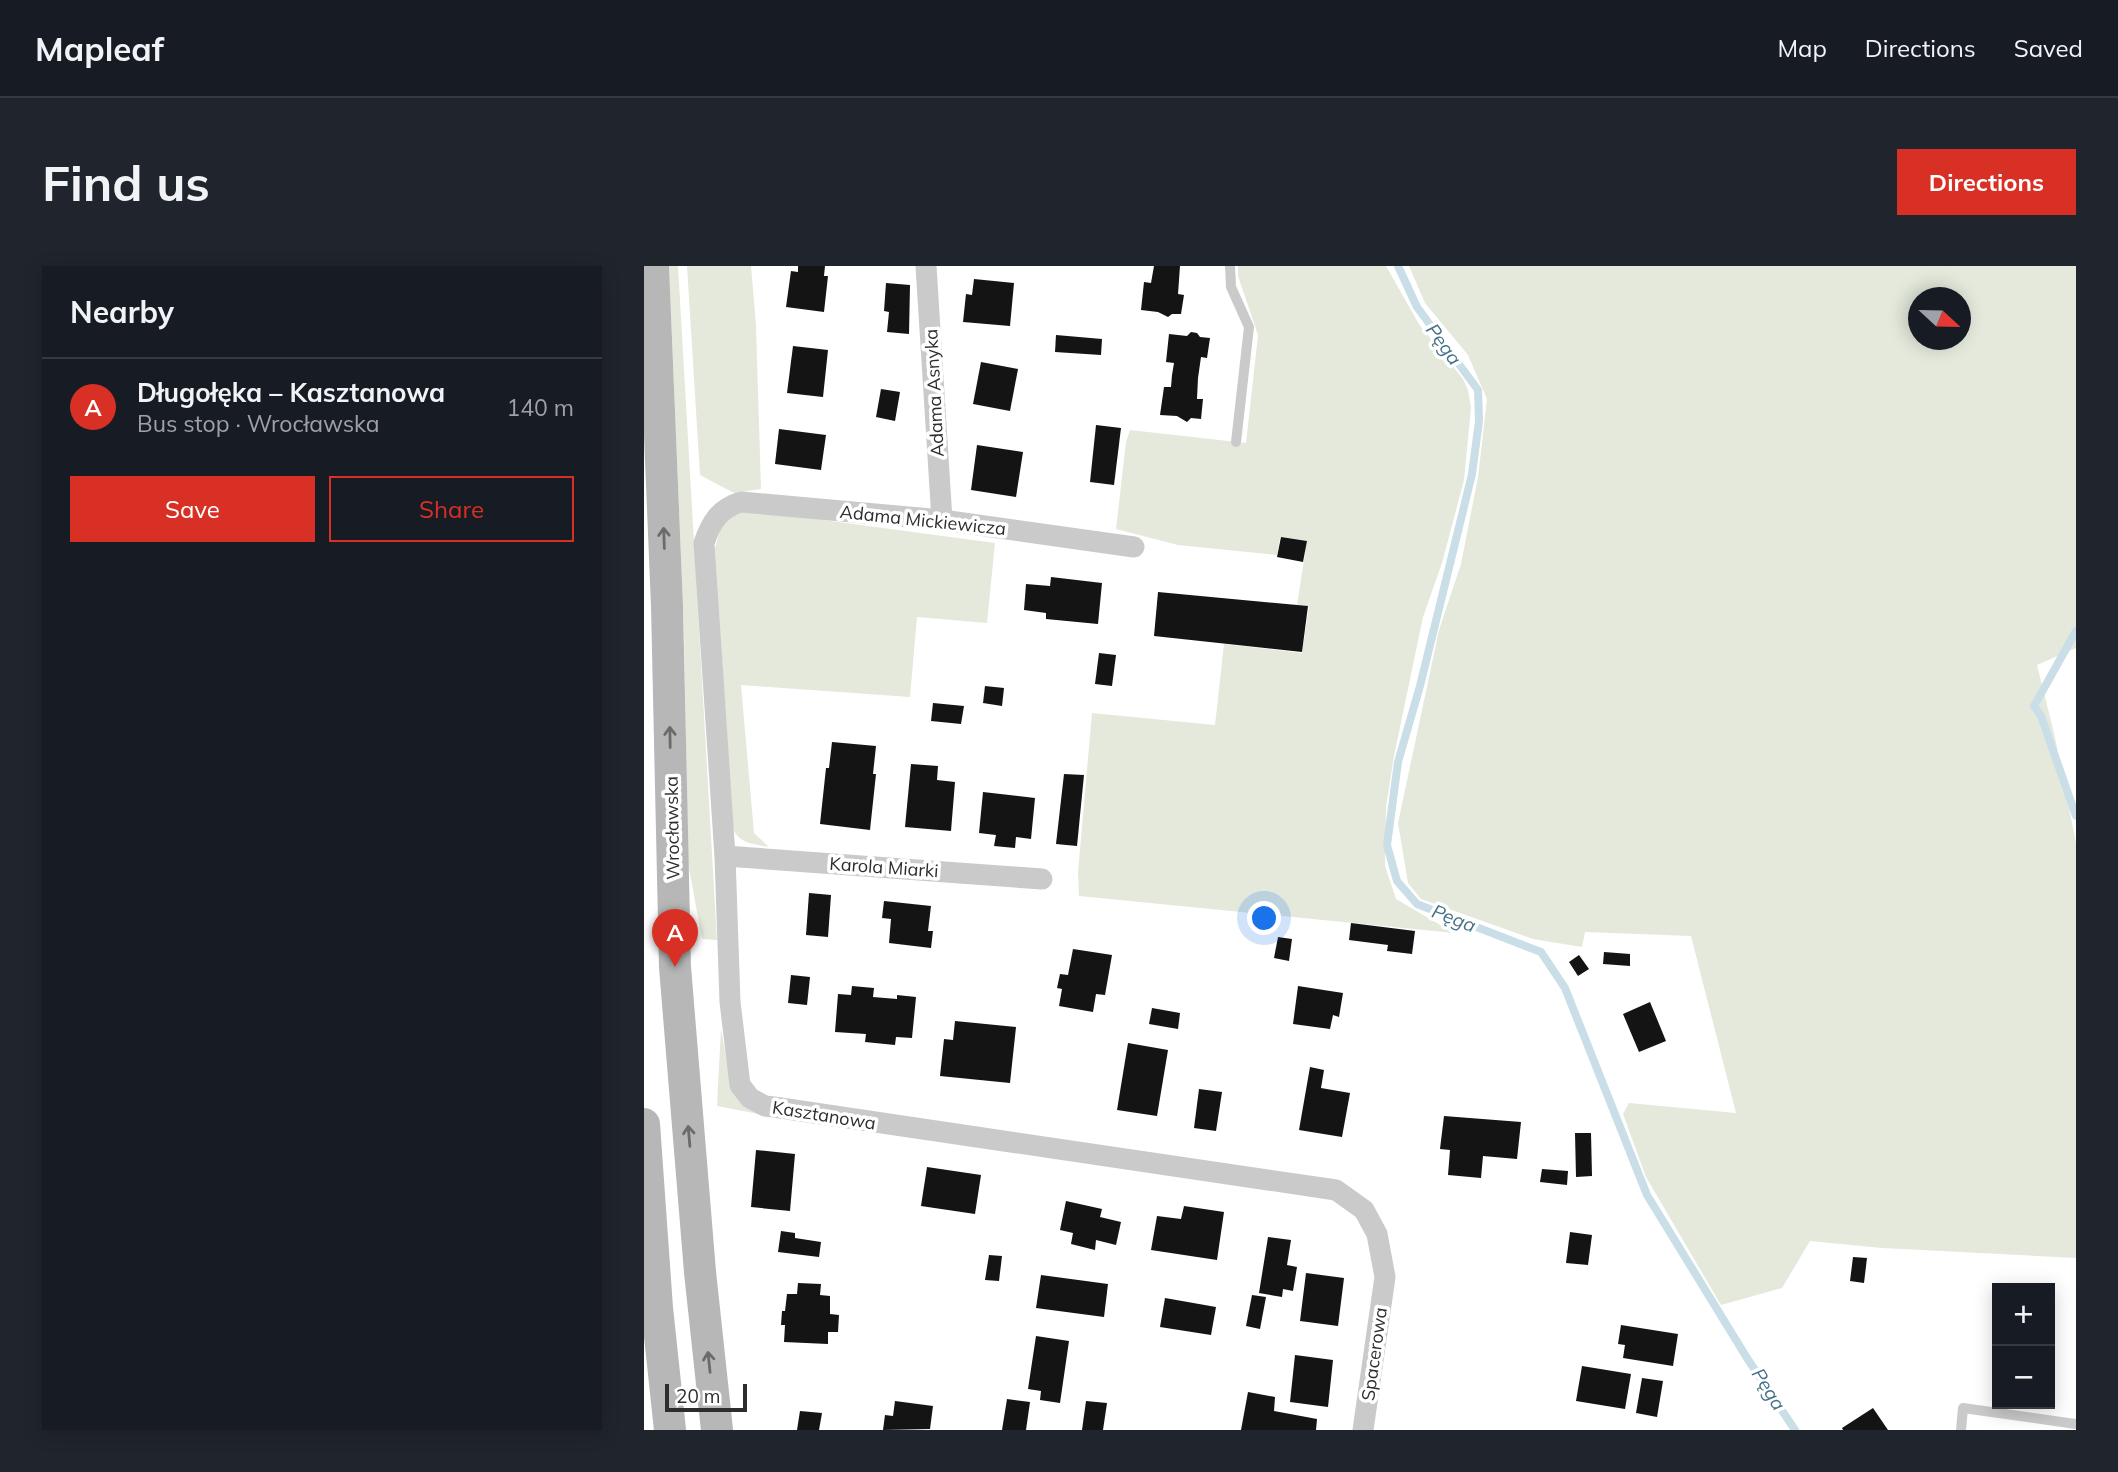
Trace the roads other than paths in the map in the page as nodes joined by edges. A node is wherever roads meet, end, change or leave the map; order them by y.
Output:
1 (653, 266) edge
2 (926, 266) edge
3 (1230, 266) edge
4 (1236, 442) dead end
5 (716, 517) joint
6 (942, 520) junction
7 (1134, 547) dead end
8 (725, 856) junction
9 (1042, 879) dead end
10 (644, 1124) edge
11 (1385, 1277) joint
12 (2076, 1424) edge
13 (670, 1430) edge
14 (717, 1430) edge
15 (1363, 1430) edge
16 (1961, 1430) edge

14 -> 1 main road, Wrocławska
2 - 6 street, Adama Asnyka
3 - 4 lane
5 - 6 street, Adama Mickiewicza
5 - 8 street, Kasztanowa
6 - 7 street, Adama Mickiewicza
8 - 9 street, Karola Miarki
8 - 11 street, Kasztanowa
10 - 13 main road
11 - 15 street, Spacerowa
12 - 16 lane

